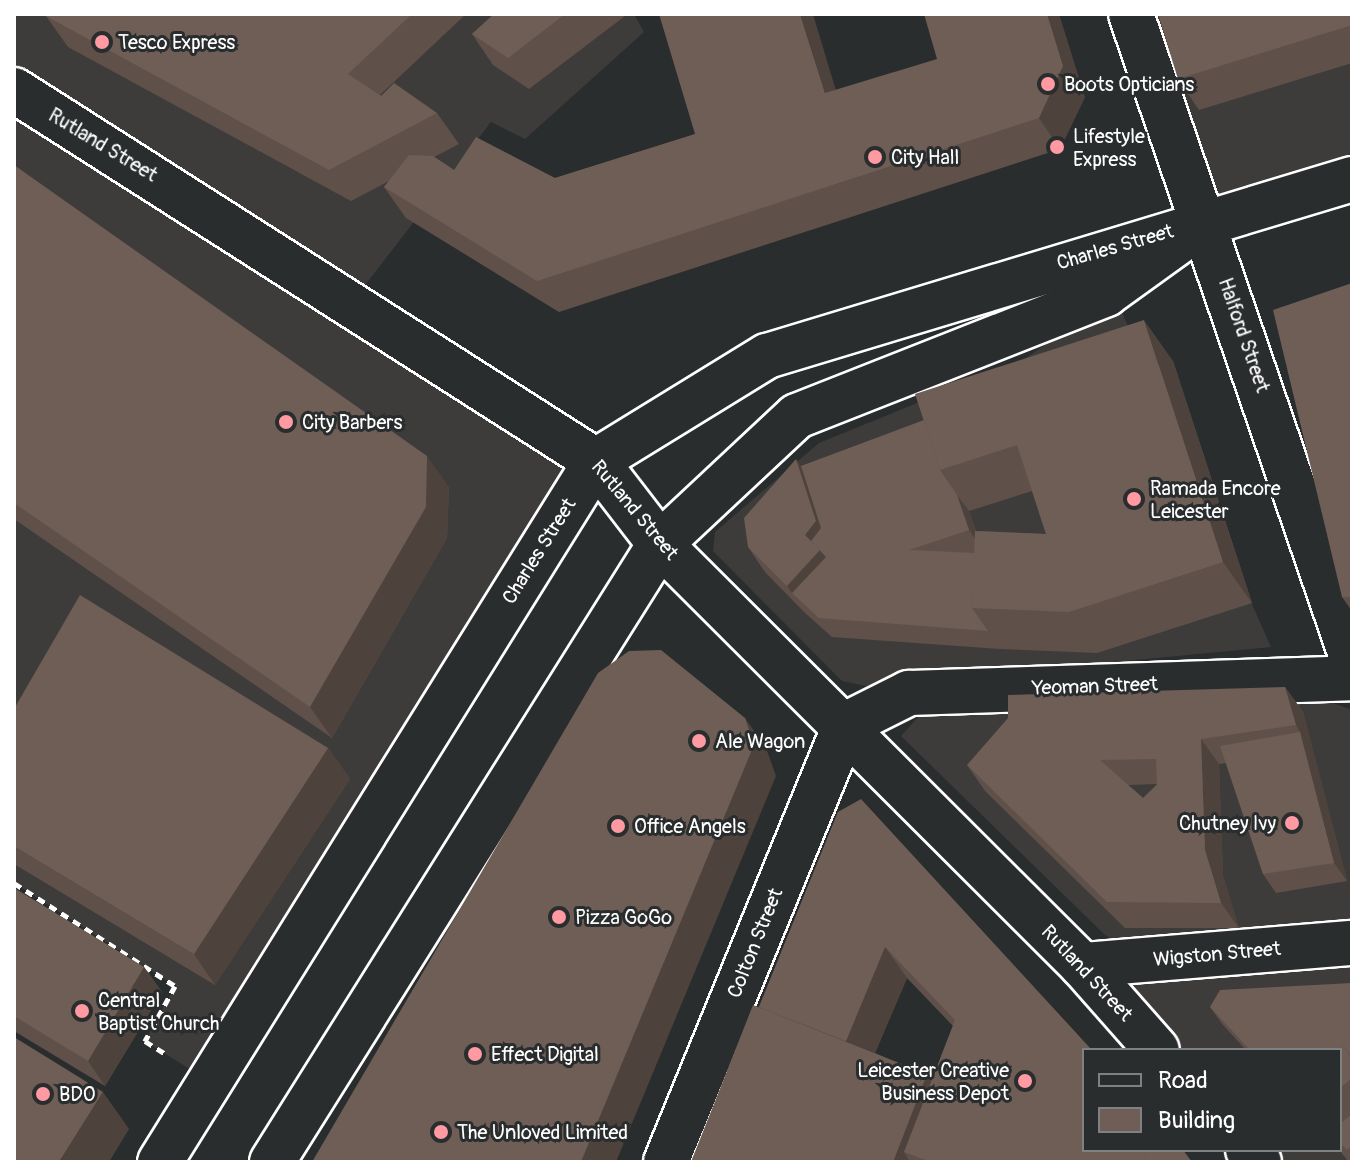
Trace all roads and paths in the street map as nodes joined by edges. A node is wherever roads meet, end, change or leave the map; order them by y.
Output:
1 (1131, 14) edge
2 (14, 90) edge
3 (1352, 179) edge
4 (1206, 222) junction
5 (596, 461) junction
6 (660, 544) junction
7 (1352, 658) edge
8 (1352, 678) edge
9 (845, 725) junction
10 (14, 883) edge
11 (1352, 943) edge
12 (1082, 965) junction
13 (1155, 1048) edge
14 (209, 1081) junction
15 (160, 1162) edge
16 (272, 1162) edge
17 (666, 1162) edge

1 - 4 street, Halford Street
2 - 5 street, Rutland Street
3 - 4 street, Charles Street
4 - 5 street, Charles Street
4 - 6 street, Charles Street
4 - 7 street, Halford Street
5 - 6 street, Rutland Street
5 - 14 street, Charles Street
6 - 9 street, Rutland Street
6 - 16 street, Charles Street
8 - 9 street, Yeoman Street
9 - 12 street, Rutland Street
9 - 17 street, Colton Street
10 - 14 path
11 - 12 street, Wigston Street
12 - 13 street, Rutland Street
14 - 15 street, Charles Street

